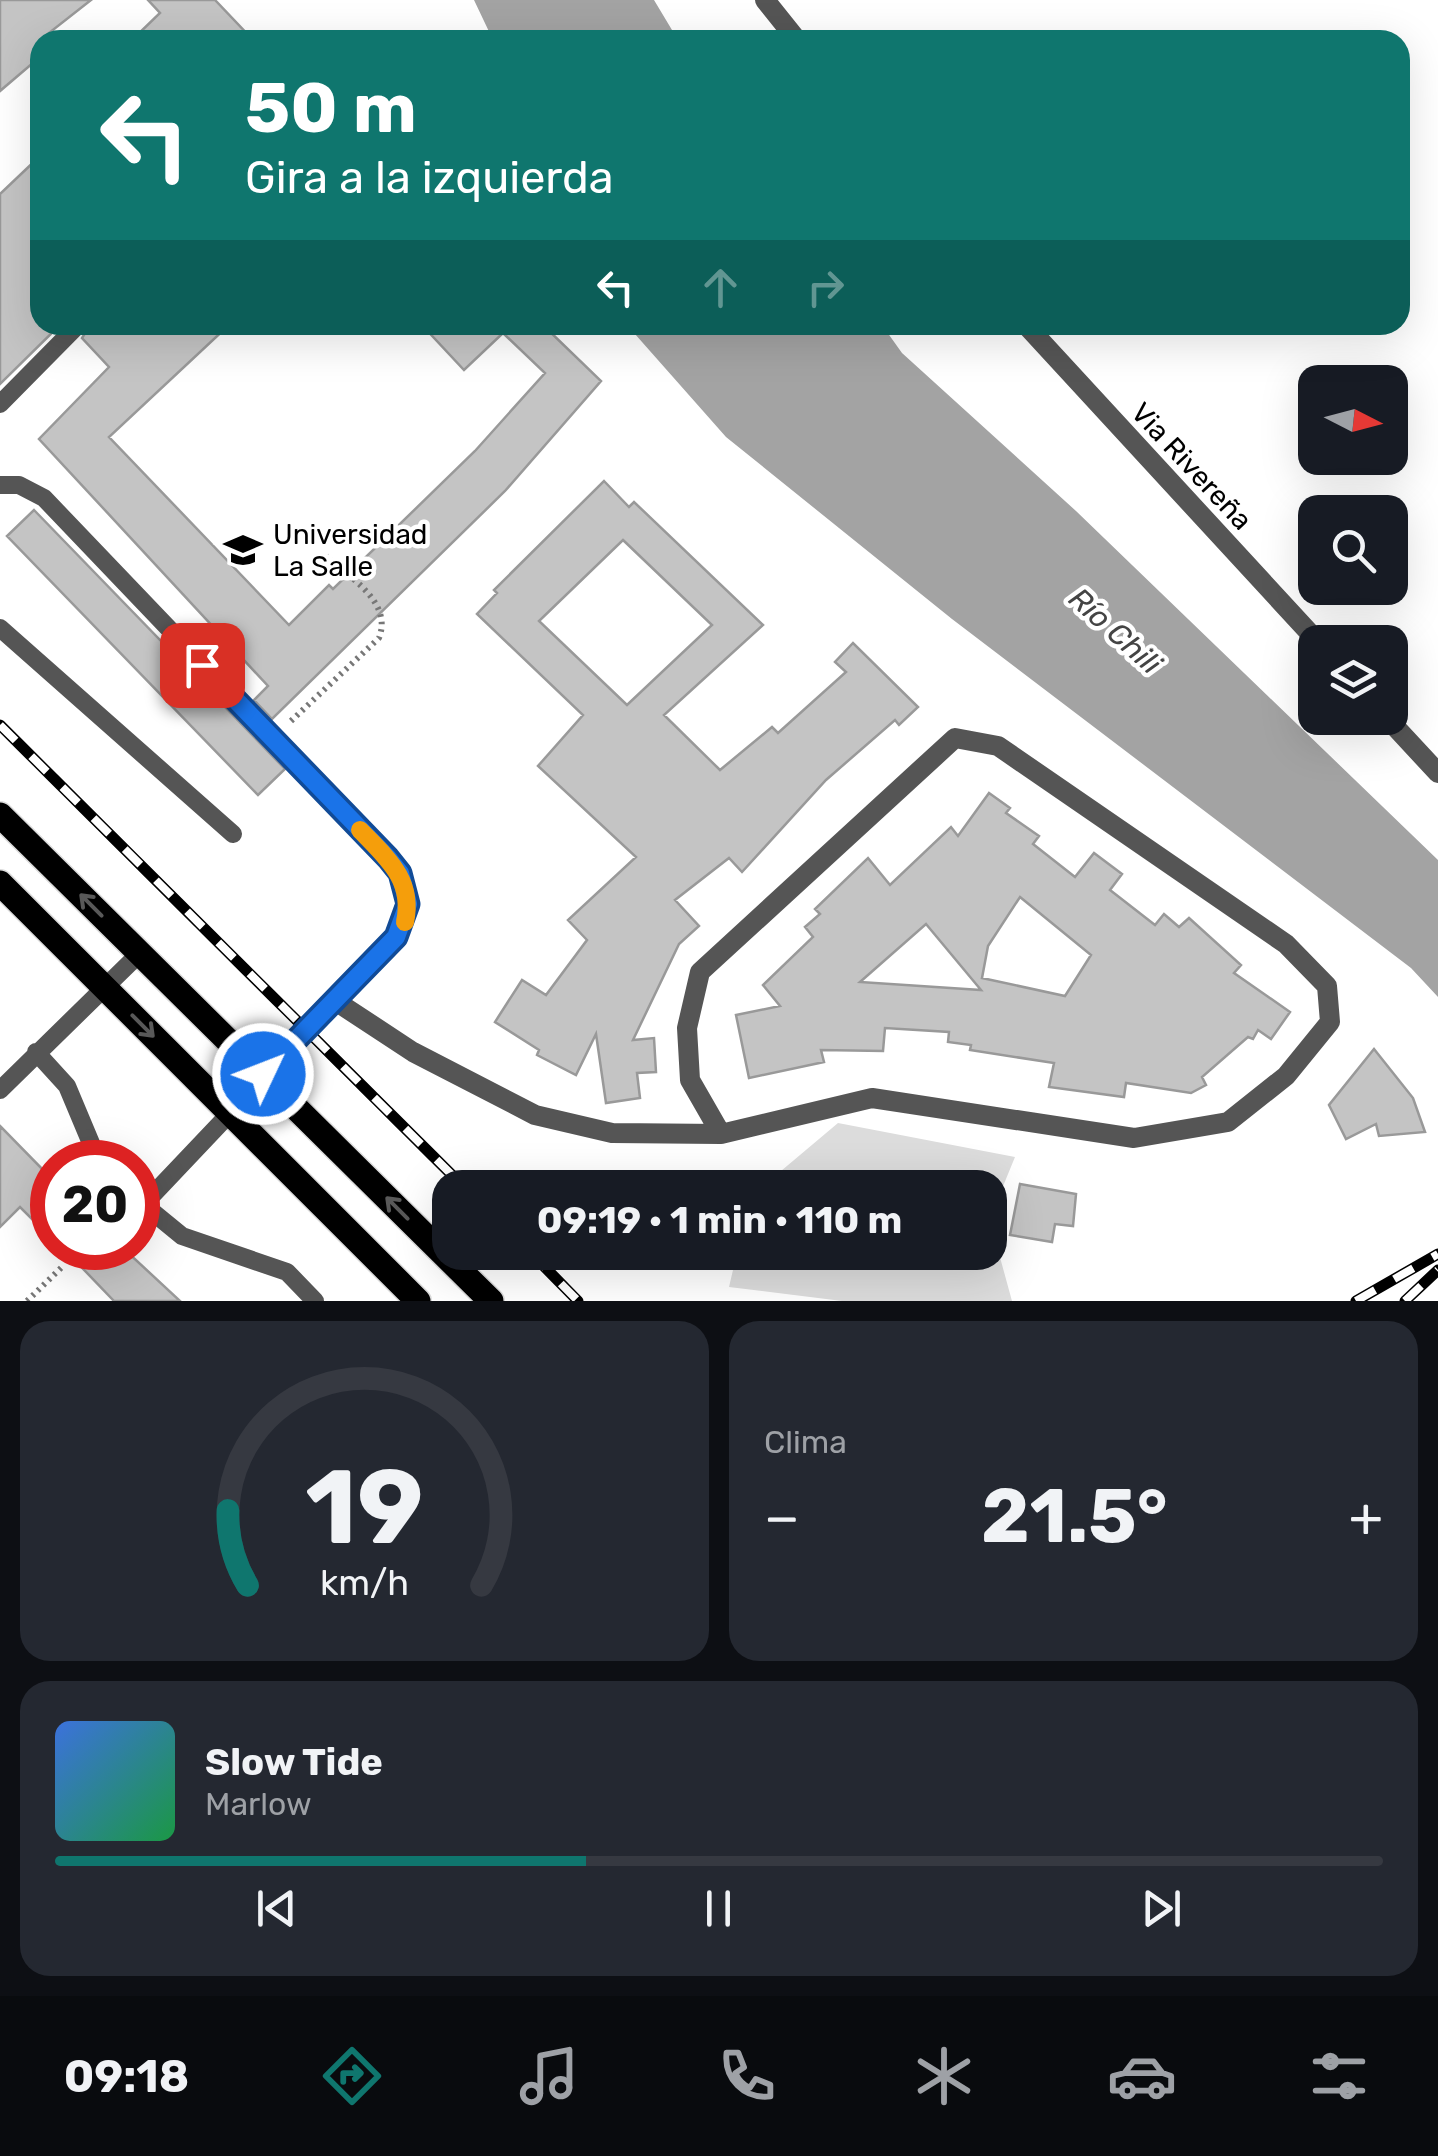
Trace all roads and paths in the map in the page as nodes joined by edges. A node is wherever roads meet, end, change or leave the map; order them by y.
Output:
1 (766, 0) edge
2 (790, 30) edge
3 (68, 335) edge
4 (1035, 335) edge
5 (0, 404) edge
6 (0, 485) edge
7 (326, 556) dead end
8 (1302, 625) edge
9 (0, 628) edge
10 (1403, 735) edge
11 (272, 739) junction
12 (1438, 773) edge
13 (0, 815) edge
14 (233, 834) dead end
15 (0, 882) edge
16 (140, 954) junction
17 (106, 989) junction
18 (337, 1002) junction
19 (36, 1052) junction
20 (263, 1074) junction
21 (0, 1090) edge
22 (228, 1111) junction
23 (721, 1134) junction
24 (90, 1140) edge
25 (160, 1182) edge
26 (160, 1219) edge
27 (59, 1270) edge
28 (478, 1297) edge
29 (28, 1301) edge
30 (315, 1301) edge
31 (418, 1301) edge

1 - 2 street
3 - 5 lane
4 - 8 street, Via Rivereña
6 - 11 lane
7 - 11 path
9 - 14 lane
10 - 12 street
11 - 18 lane
16 -> 13 main road
15 - 17 main road
16 - 17 lane
16 - 20 main road
17 - 19 lane
17 -> 22 main road
18 - 20 lane
18 - 23 street
19 - 21 lane
19 - 24 lane
20 - 22 lane
28 -> 20 main road
22 - 25 lane
22 - 31 main road
23 - 23 street
26 - 30 lane
27 - 29 path

